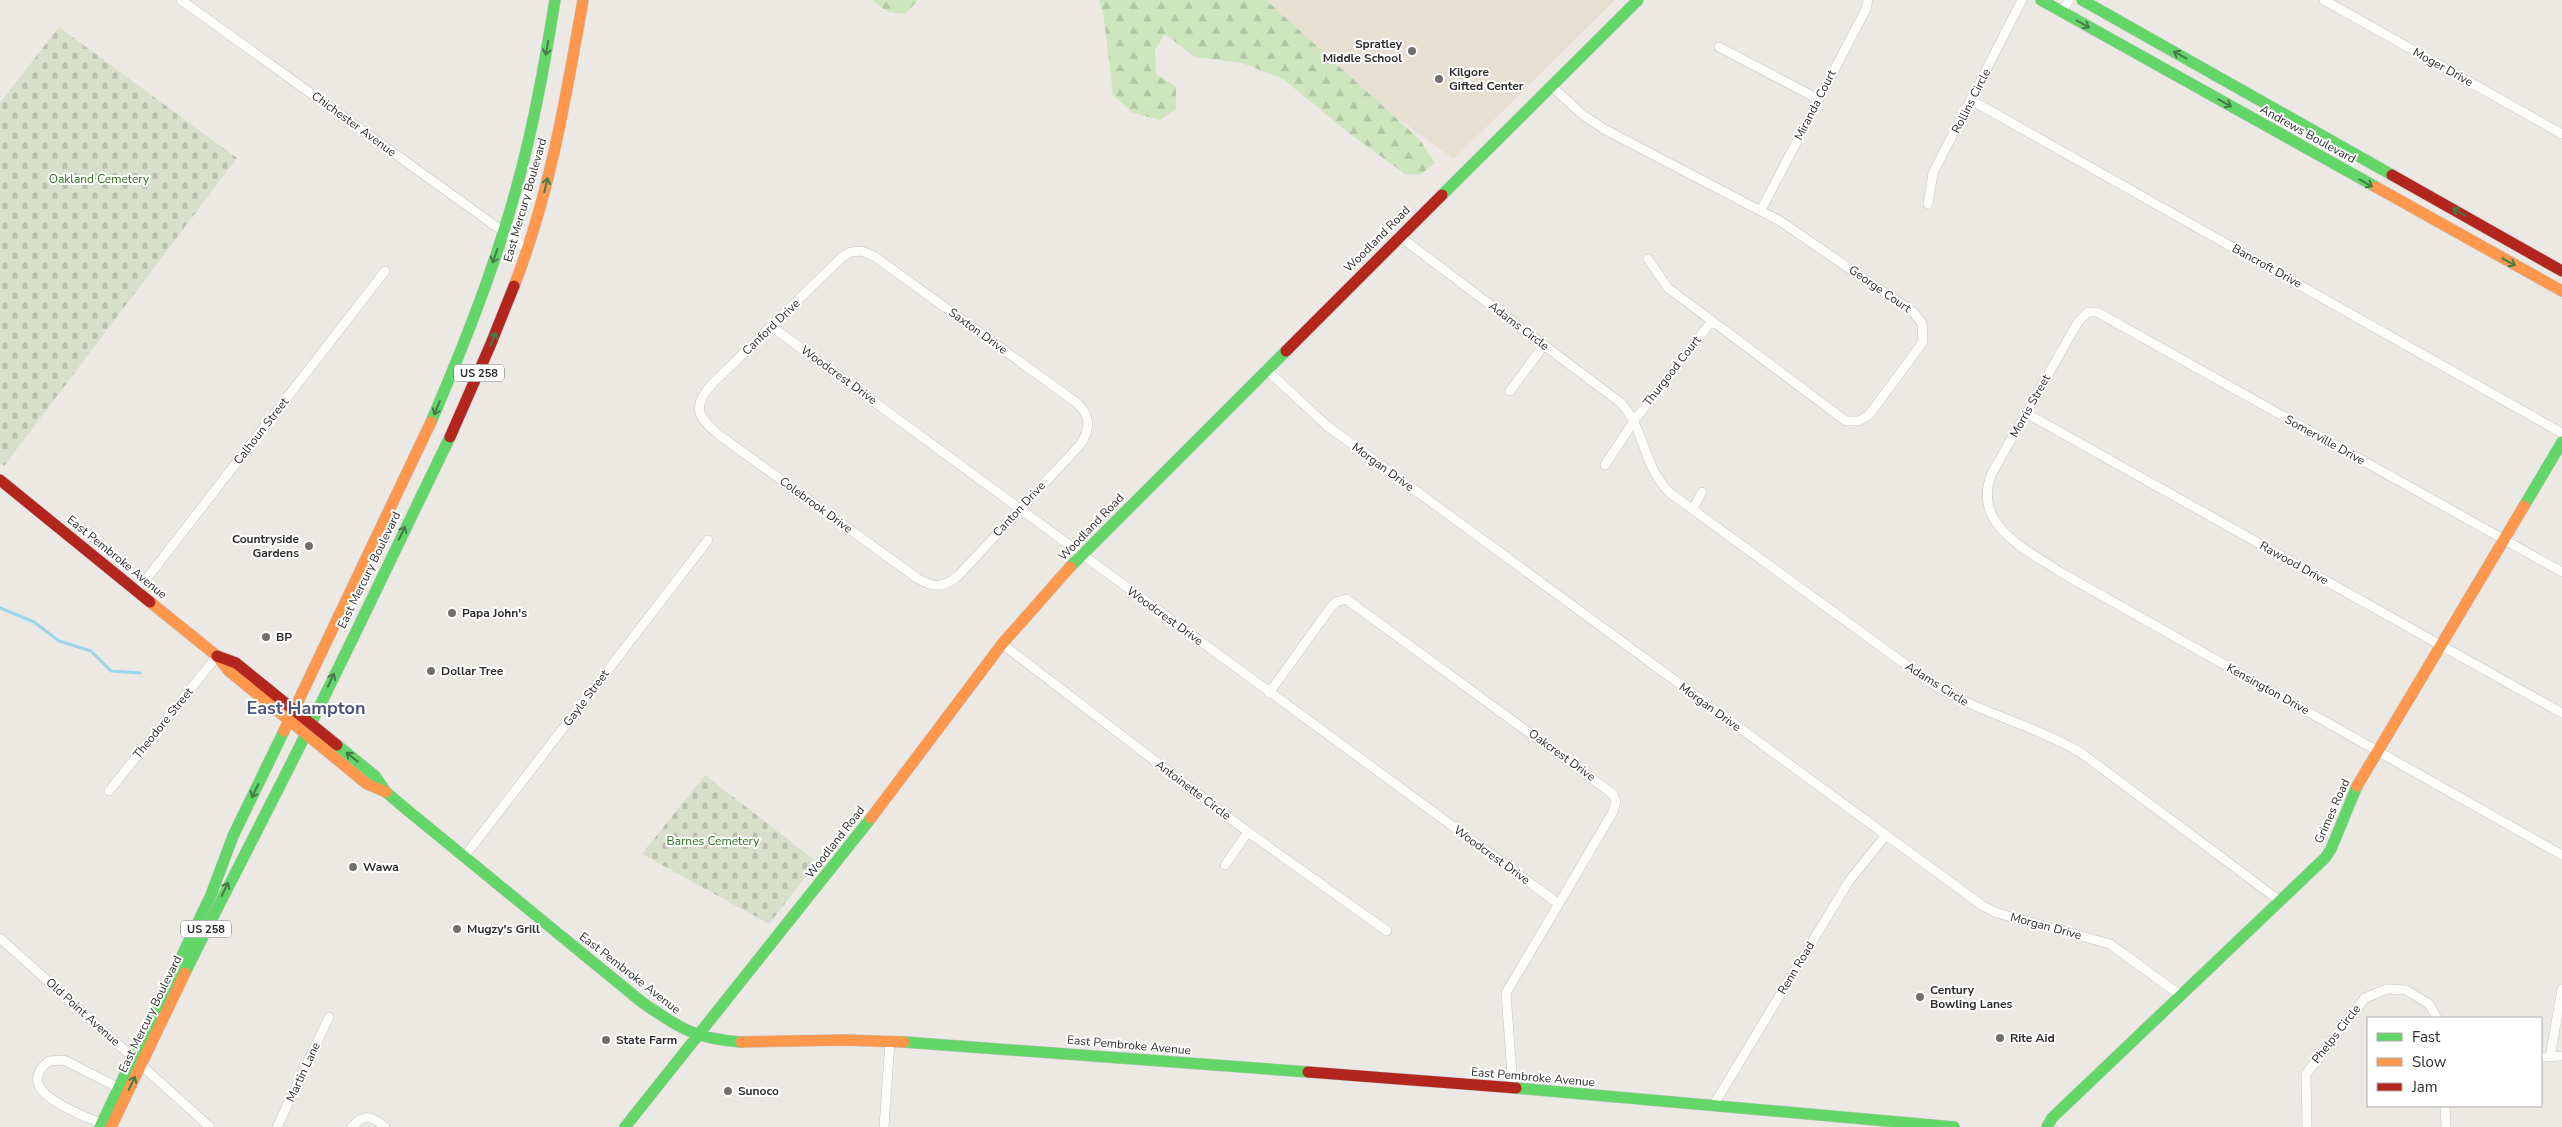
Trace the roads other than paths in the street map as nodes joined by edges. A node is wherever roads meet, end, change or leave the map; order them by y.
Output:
1 (181, 0) edge
2 (555, 0) edge
3 (583, 0) edge
4 (1638, 0) edge
5 (1868, 0) edge
6 (2022, 0) edge
7 (2040, 0) edge
8 (2069, 0) edge
9 (2082, 0) edge
10 (2324, 0) edge
11 (2062, 12) junction
12 (1719, 47) dead end
13 (1551, 86) junction
14 (1818, 99) junction
15 (1971, 100) junction
16 (2562, 134) edge
17 (1928, 204) dead end
18 (1761, 210) junction
19 (504, 231) junction
20 (1399, 236) junction
21 (526, 248) junction
22 (856, 250) joint
23 (1648, 259) dead end
24 (385, 271) dead end
25 (2562, 271) edge
26 (2562, 291) edge
27 (2088, 312) joint
28 (1710, 322) junction
29 (772, 327) junction
30 (1544, 345) junction
31 (1266, 369) junction
32 (1510, 390) dead end
33 (699, 412) joint
34 (2026, 413) junction
35 (1634, 421) junction
36 (1089, 424) joint
37 (2562, 433) edge
38 (2562, 442) edge
39 (1606, 465) dead end
40 (0, 480) edge
41 (1702, 492) dead end
42 (1020, 507) junction
43 (1987, 507) joint
44 (1693, 509) junction
45 (708, 540) dead end
46 (2503, 540) junction
47 (1082, 555) junction
48 (2562, 572) edge
49 (940, 586) joint
50 (137, 591) junction
51 (1002, 644) junction
52 (2440, 646) junction
53 (217, 656) junction
54 (1269, 693) junction
55 (2562, 713) edge
56 (292, 715) junction
57 (308, 729) junction
58 (2378, 751) junction
59 (109, 791) dead end
60 (1248, 832) junction
61 (1886, 835) junction
62 (2562, 855) edge
63 (464, 857) junction
64 (1225, 866) dead end
65 (2280, 901) junction
66 (1559, 904) junction
67 (1386, 931) dead end
68 (0, 938) edge
69 (2562, 989) edge
70 (2180, 995) junction
71 (328, 1017) dead end
72 (2436, 1017) edge
73 (699, 1036) junction
74 (890, 1041) junction
75 (2562, 1056) edge
76 (2545, 1057) edge
77 (137, 1062) junction
78 (119, 1088) junction
79 (1513, 1088) junction
80 (1713, 1106) junction
81 (2445, 1107) edge
82 (1882, 1124) edge
83 (104, 1126) edge
84 (210, 1127) edge
85 (278, 1127) edge
86 (352, 1127) edge
87 (385, 1127) edge
88 (625, 1127) edge
89 (884, 1127) edge
90 (1954, 1127) edge
91 (2047, 1127) edge
92 (2306, 1127) edge
93 (2446, 1127) edge

1 - 19 street, Chichester Avenue
2 -> 19 main road, East Mercury Boulevard / US 258
21 -> 3 main road, East Mercury Boulevard / US 258
4 - 13 main road, Woodland Road
5 - 14 street, Miranda Court
6 - 15 street, Rollins Circle
7 - 11 main road, Andrews Boulevard
8 - 11 street
25 -> 9 main road, Andrews Boulevard
10 - 16 street, Moger Drive
11 -> 26 main road, Andrews Boulevard
12 - 14 street
13 - 18 street, George Court
13 - 20 main road, Woodland Road
14 - 18 street, Miranda Court
15 - 17 street, Rollins Circle
15 - 37 street, Bancroft Drive
18 - 28 street, George Court
19 - 21 street, Chichester Avenue
19 -> 56 main road, East Mercury Boulevard / US 258
20 - 30 street, Adams Circle
20 - 31 main road, Woodland Road
57 -> 21 main road, East Mercury Boulevard / US 258
22 - 29 street, Canford Drive
22 - 36 street, Saxton Drive
23 - 28 street, George Court
24 - 50 street, Calhoun Street
27 - 34 street, Morris Street
27 - 46 street, Somerville Drive
28 - 35 street, Thurgood Court
29 - 33 street, Canford Drive
29 - 42 street, Woodcrest Drive
30 - 32 street
30 - 35 street, Adams Circle
31 - 47 main road, Woodland Road
31 - 61 street, Morgan Drive
33 - 49 street, Colebrook Drive
34 - 43 street, Morris Street
34 - 52 street, Rawood Drive
35 - 39 street
35 - 44 street, Adams Circle
36 - 42 street, Canton Drive
38 - 46 main road, Grimes Road
40 - 50 main road, East Pembroke Avenue
41 - 44 street
42 - 47 street, Woodcrest Drive
42 - 49 street, Canton Drive
43 - 58 street, Kensington Drive
44 - 65 street, Adams Circle
45 - 63 street, Gayle Street
46 - 48 street, Somerville Drive
46 - 52 main road, Grimes Road
47 - 51 main road, Woodland Road
47 - 54 street, Woodcrest Drive
50 - 53 main road, East Pembroke Avenue
51 - 60 street, Antoinette Circle
51 - 73 main road, Woodland Road
52 - 55 street, Rawood Drive
52 - 58 main road, Grimes Road
53 - 56 main road, East Pembroke Avenue
53 - 59 street, Theodore Street
54 - 66 street, Woodcrest Drive
54 - 66 street, Oakcrest Drive
56 - 57 main road, East Pembroke Avenue
56 -> 77 main road, East Mercury Boulevard / US 258
57 - 63 main road, East Pembroke Avenue
77 -> 57 main road, East Mercury Boulevard / US 258
58 - 62 street, Kensington Drive
58 - 65 main road, Grimes Road
60 - 64 street
60 - 67 street, Antoinette Circle
61 - 70 street, Morgan Drive
61 - 80 street, Renn Road
63 - 73 main road, East Pembroke Avenue
65 - 70 main road, Grimes Road
66 - 79 street, Oakcrest Drive
68 - 77 street, Old Point Avenue
69 - 76 street
70 - 91 main road, Grimes Road
71 - 85 street, Martin Lane
72 - 92 street, Phelps Circle
73 - 74 main road, East Pembroke Avenue
73 - 88 main road, Woodland Road
74 - 79 main road, East Pembroke Avenue
74 - 89 street
75 - 76 street
77 - 78 main road, East Mercury Boulevard / US 258
83 -> 77 main road, East Mercury Boulevard / US 258
77 - 84 street, Old Point Avenue
78 - 83 main road, East Mercury Boulevard / US 258
78 - 83 street
79 - 80 main road, East Pembroke Avenue
80 - 82 main road, East Pembroke Avenue
81 - 93 street
82 - 90 main road, East Pembroke Avenue
86 - 87 street

